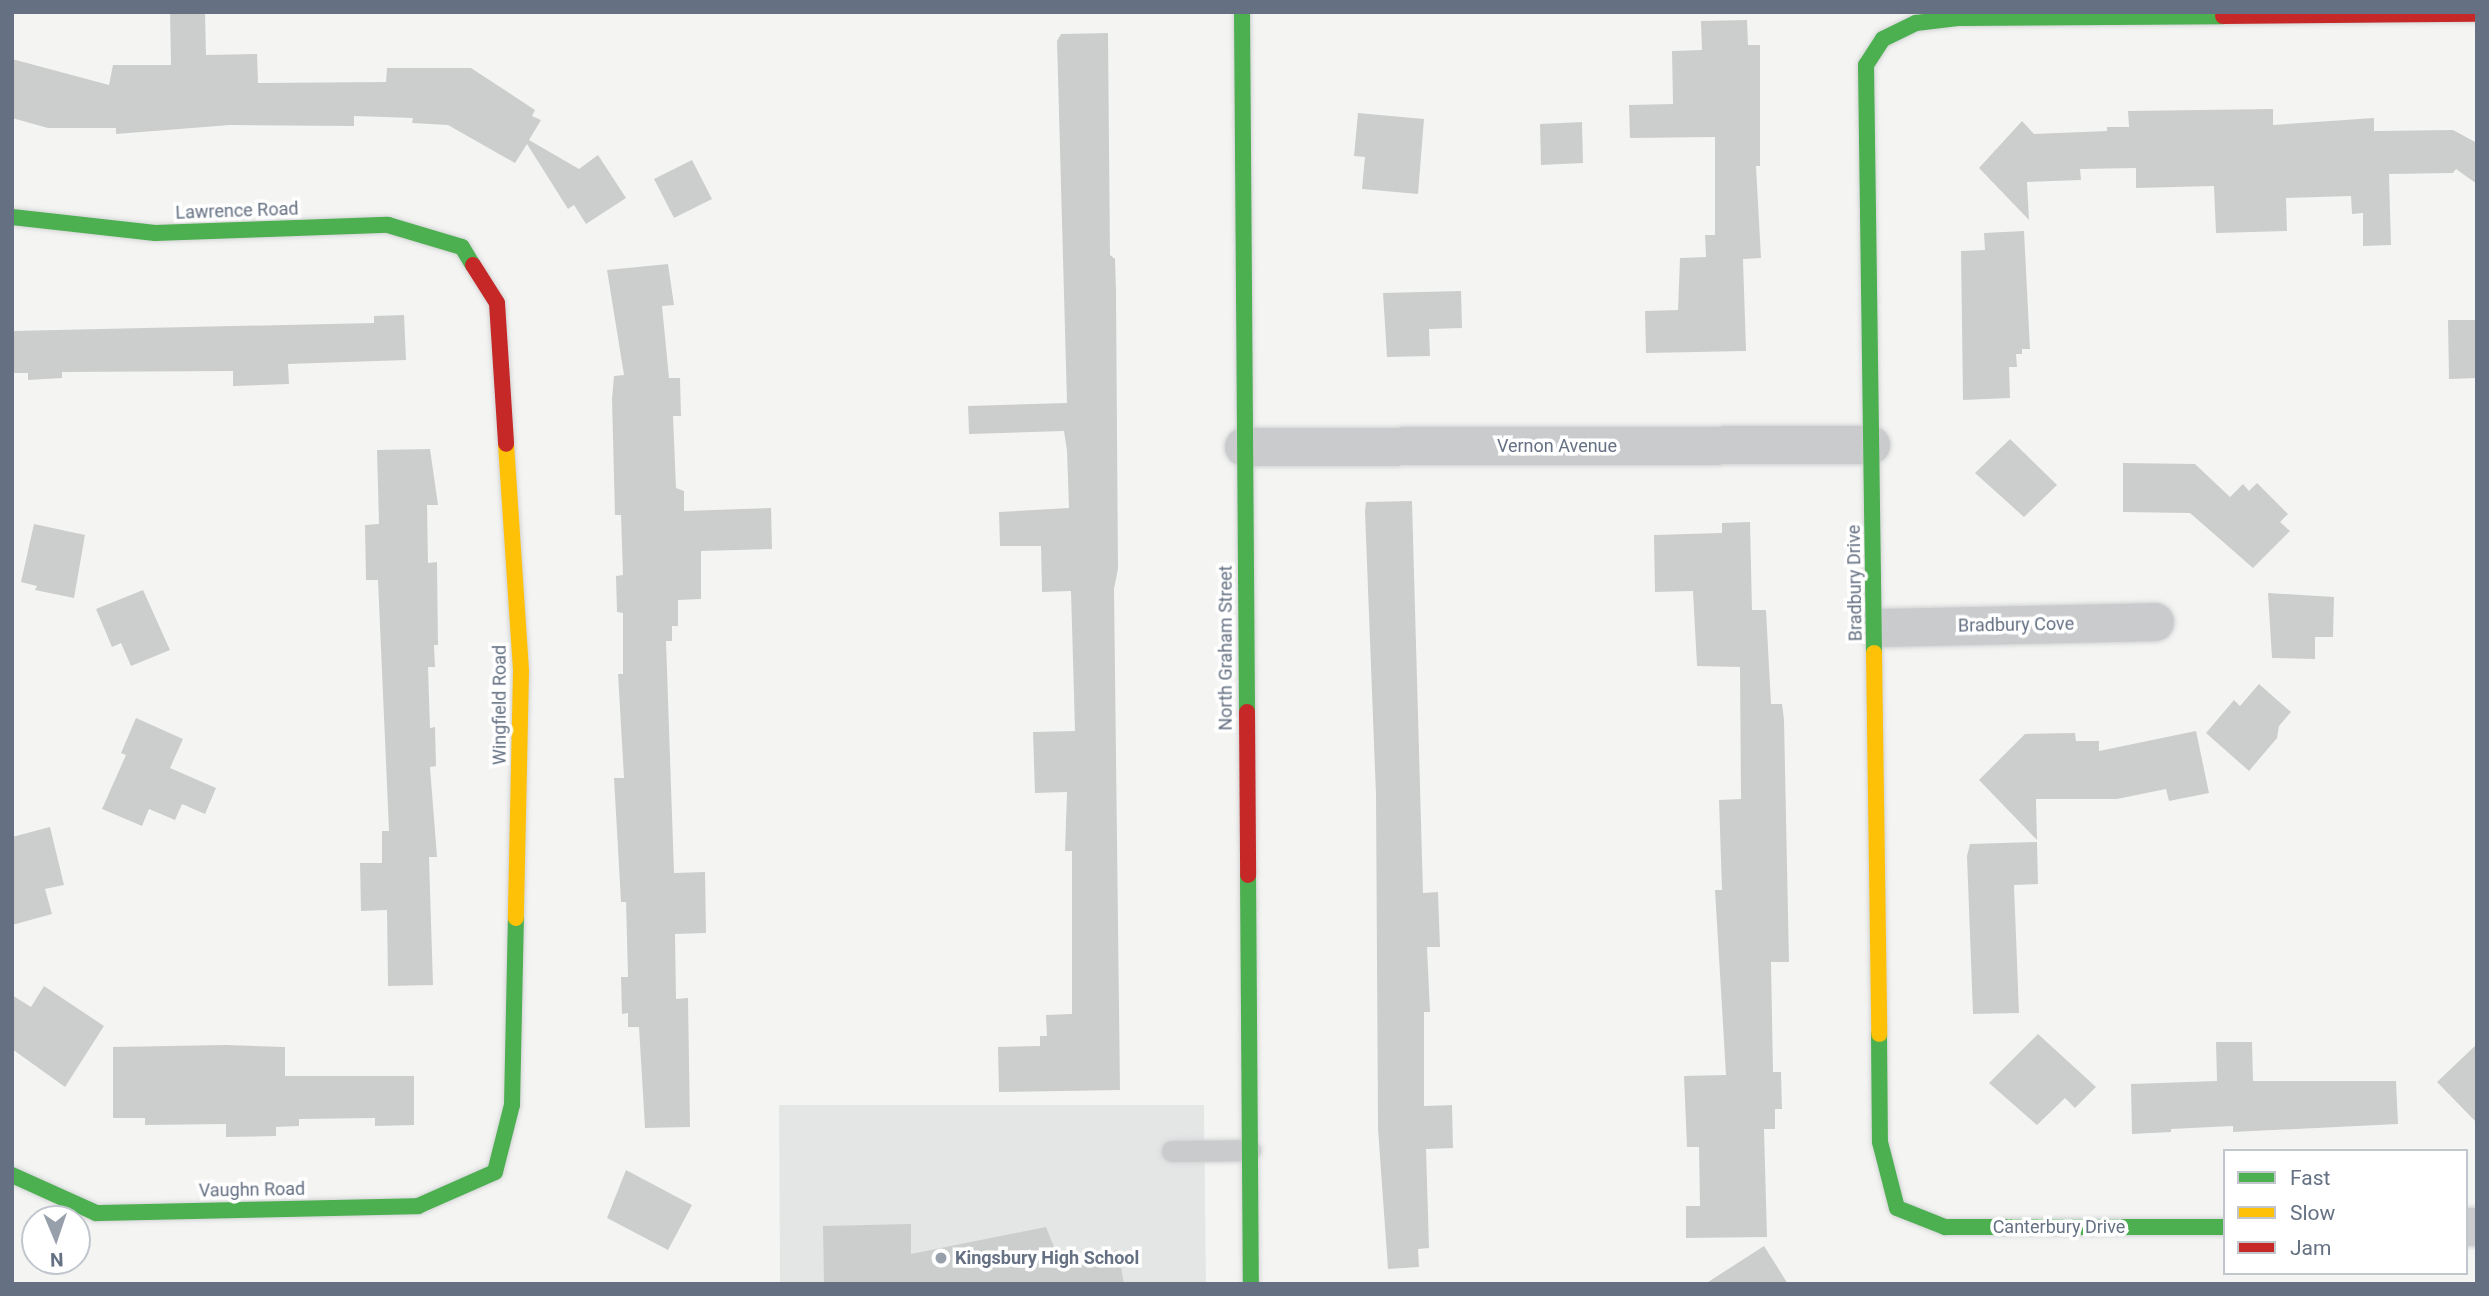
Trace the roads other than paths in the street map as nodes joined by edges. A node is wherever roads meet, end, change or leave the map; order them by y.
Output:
1 (1242, 12) edge
2 (2412, 13) edge
3 (2477, 14) edge
4 (12, 216) edge
5 (462, 247) joint
6 (1871, 445) junction
7 (1244, 447) junction
8 (2155, 622) dead end
9 (1876, 628) junction
10 (1250, 1150) junction
11 (1172, 1151) dead end
12 (495, 1172) joint
13 (12, 1175) edge
14 (1897, 1208) joint
15 (2223, 1227) edge
16 (1251, 1284) edge

1 - 7 street, North Graham Street
2 - 3 street
2 - 6 street, Bradbury Drive
4 - 5 street, Lawrence Road
5 - 12 street, Wingfield Road
6 - 7 street, Vernon Avenue
6 - 9 street, Bradbury Drive
7 - 10 street, North Graham Street
8 - 9 street, Bradbury Cove
9 - 14 street, Bradbury Drive
10 - 11 lane
10 - 16 street, North Graham Street
12 - 13 street, Vaughn Road
14 - 15 street, Canterbury Drive

